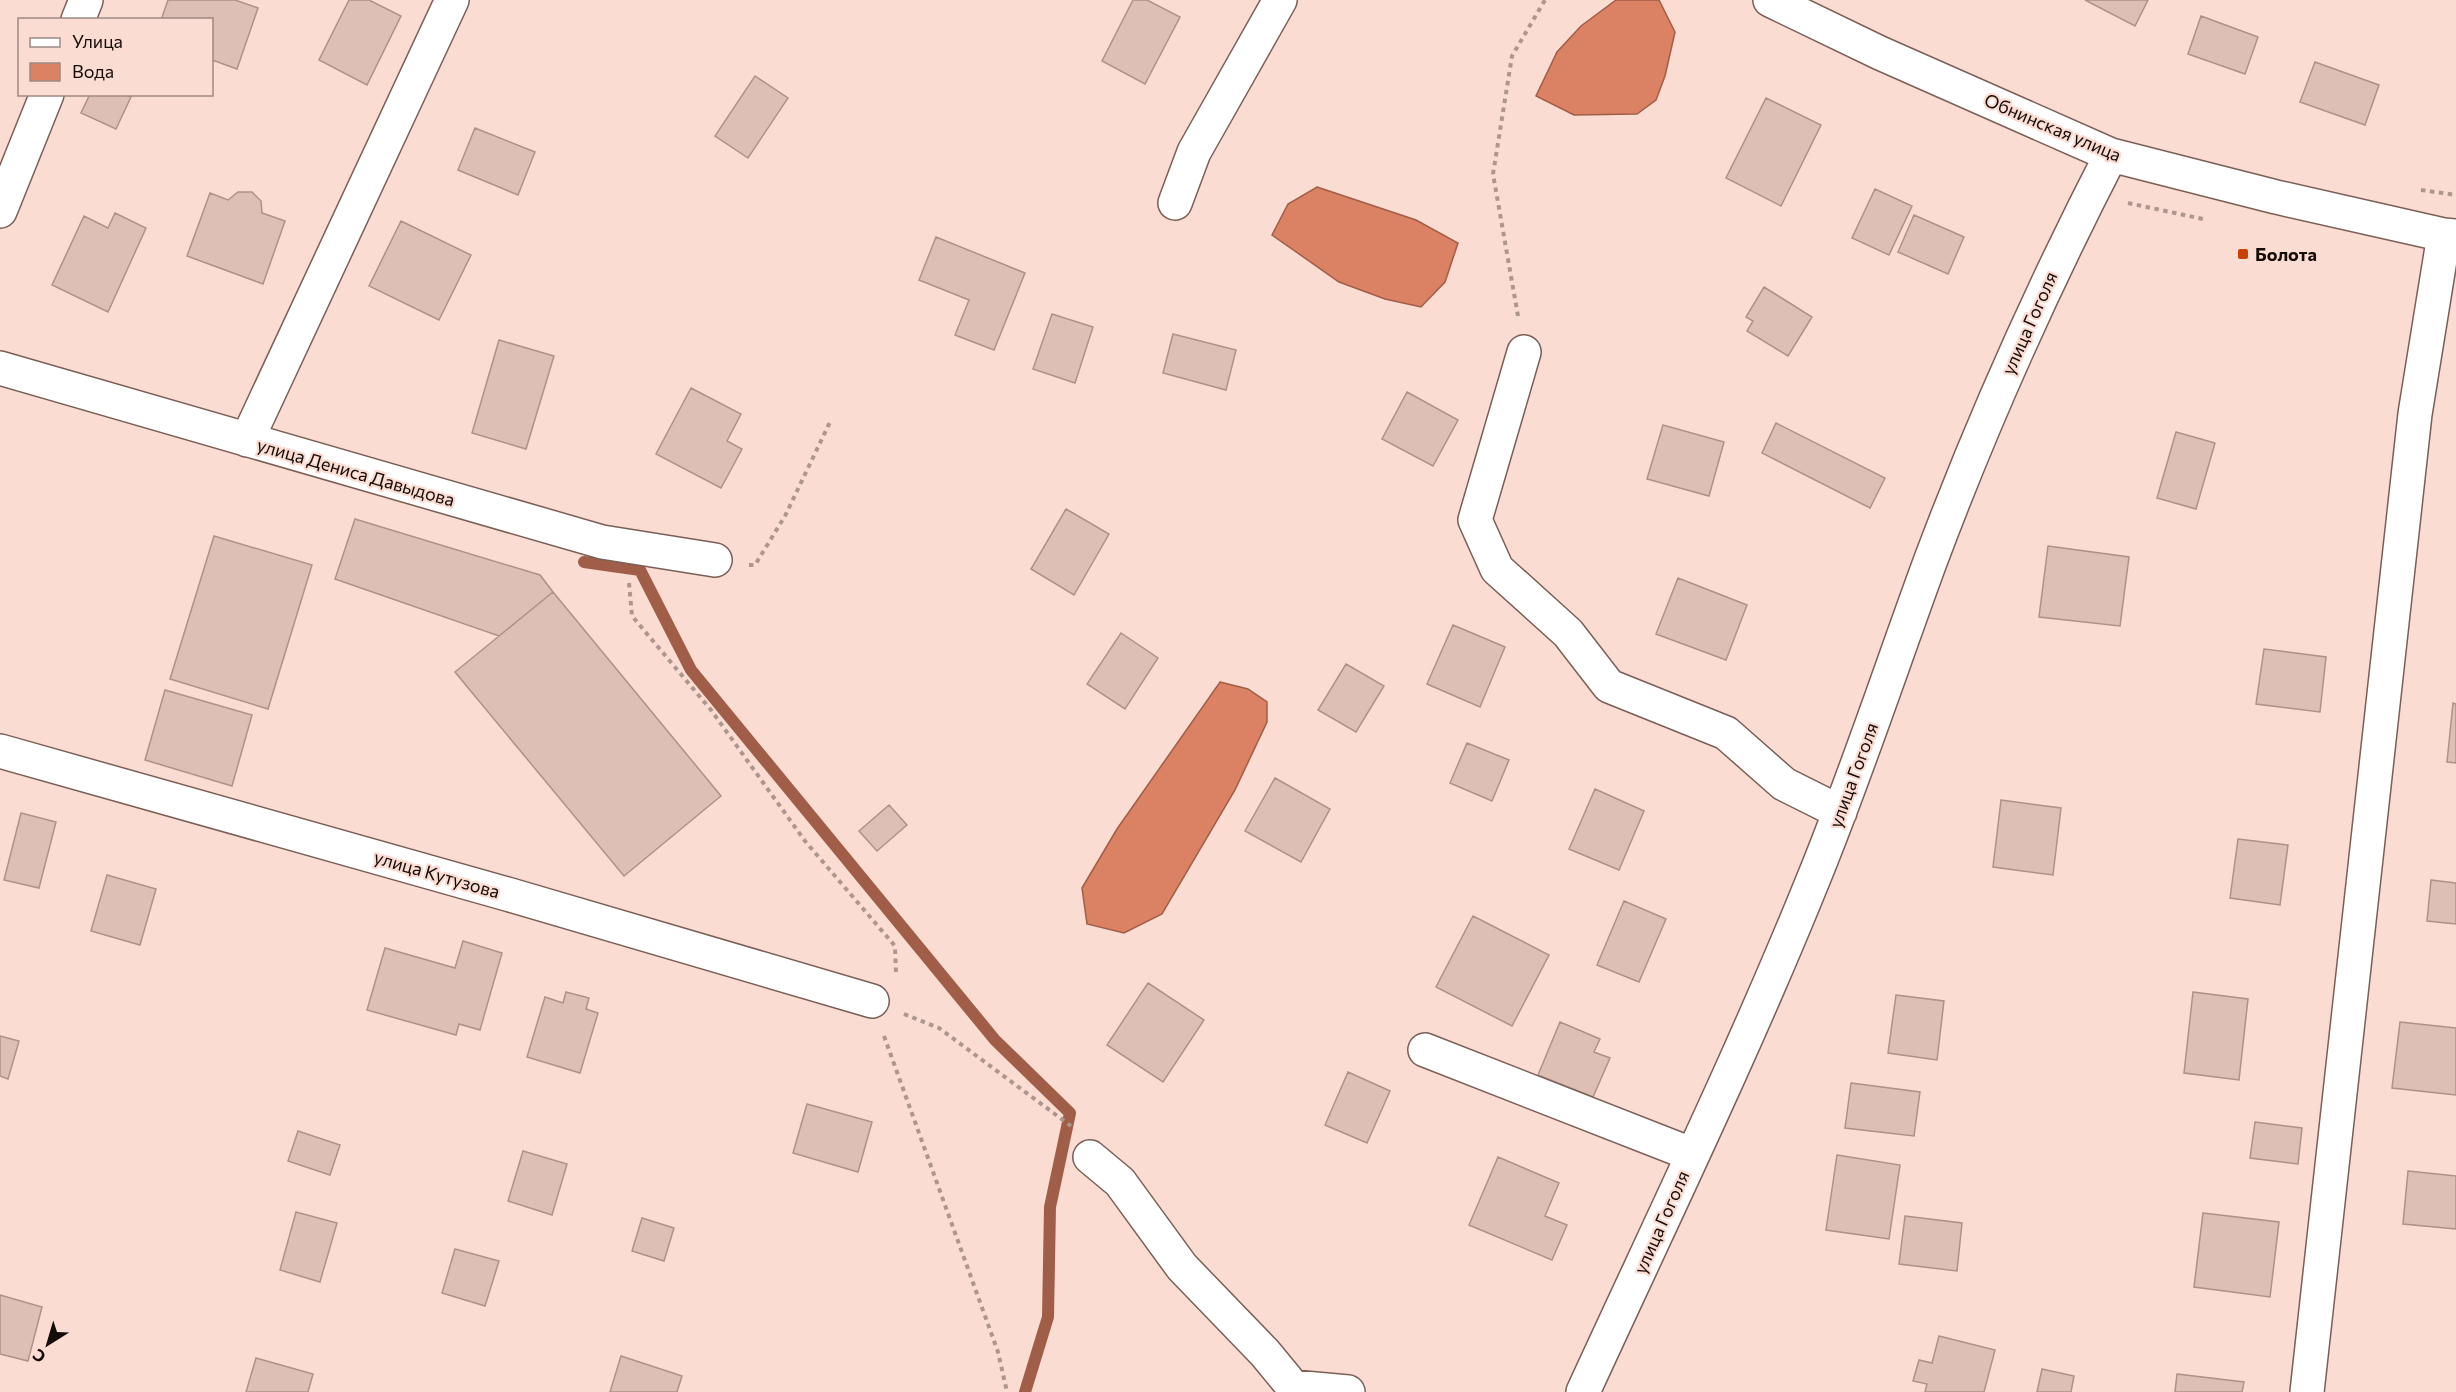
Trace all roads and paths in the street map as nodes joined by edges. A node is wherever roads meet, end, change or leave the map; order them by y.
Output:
1 (86, 0) edge
2 (452, 0) edge
3 (1280, 0) edge
4 (1545, 0) edge
5 (1770, 0) edge
6 (79, 18) edge
7 (46, 96) edge
8 (2111, 154) junction
9 (2417, 189) dead end
10 (2456, 195) edge
11 (1175, 203) dead end
12 (0, 211) edge
13 (2450, 236) edge
14 (1524, 352) joint
15 (0, 368) edge
16 (831, 420) dead end
17 (247, 440) junction
18 (630, 547) junction
19 (715, 560) joint
20 (0, 752) edge
21 (1840, 812) junction
22 (872, 1001) junction
23 (1425, 1050) dead end
24 (1055, 1116) dead end
25 (1691, 1154) junction
26 (1090, 1157) dead end
27 (1007, 1392) edge
28 (1348, 1392) edge
29 (1583, 1392) edge
30 (2307, 1392) edge

1 - 6 street
2 - 17 street
3 - 11 street
4 - 14 path
5 - 8 street, Обнинская улица
7 - 12 street
8 - 13 street, Обнинская улица
8 - 21 street, улица Гоголя
9 - 10 path
13 - 30 street
14 - 21 street
15 - 17 street, улица Дениса Давыдова
16 - 19 path
17 - 18 street, улица Дениса Давыдова
18 - 19 street, улица Дениса Давыдова
18 - 22 path
20 - 22 street, улица Кутузова
21 - 25 street, улица Гоголя
22 - 24 path
22 - 27 path
23 - 25 street
25 - 29 street, улица Гоголя
26 - 28 street

